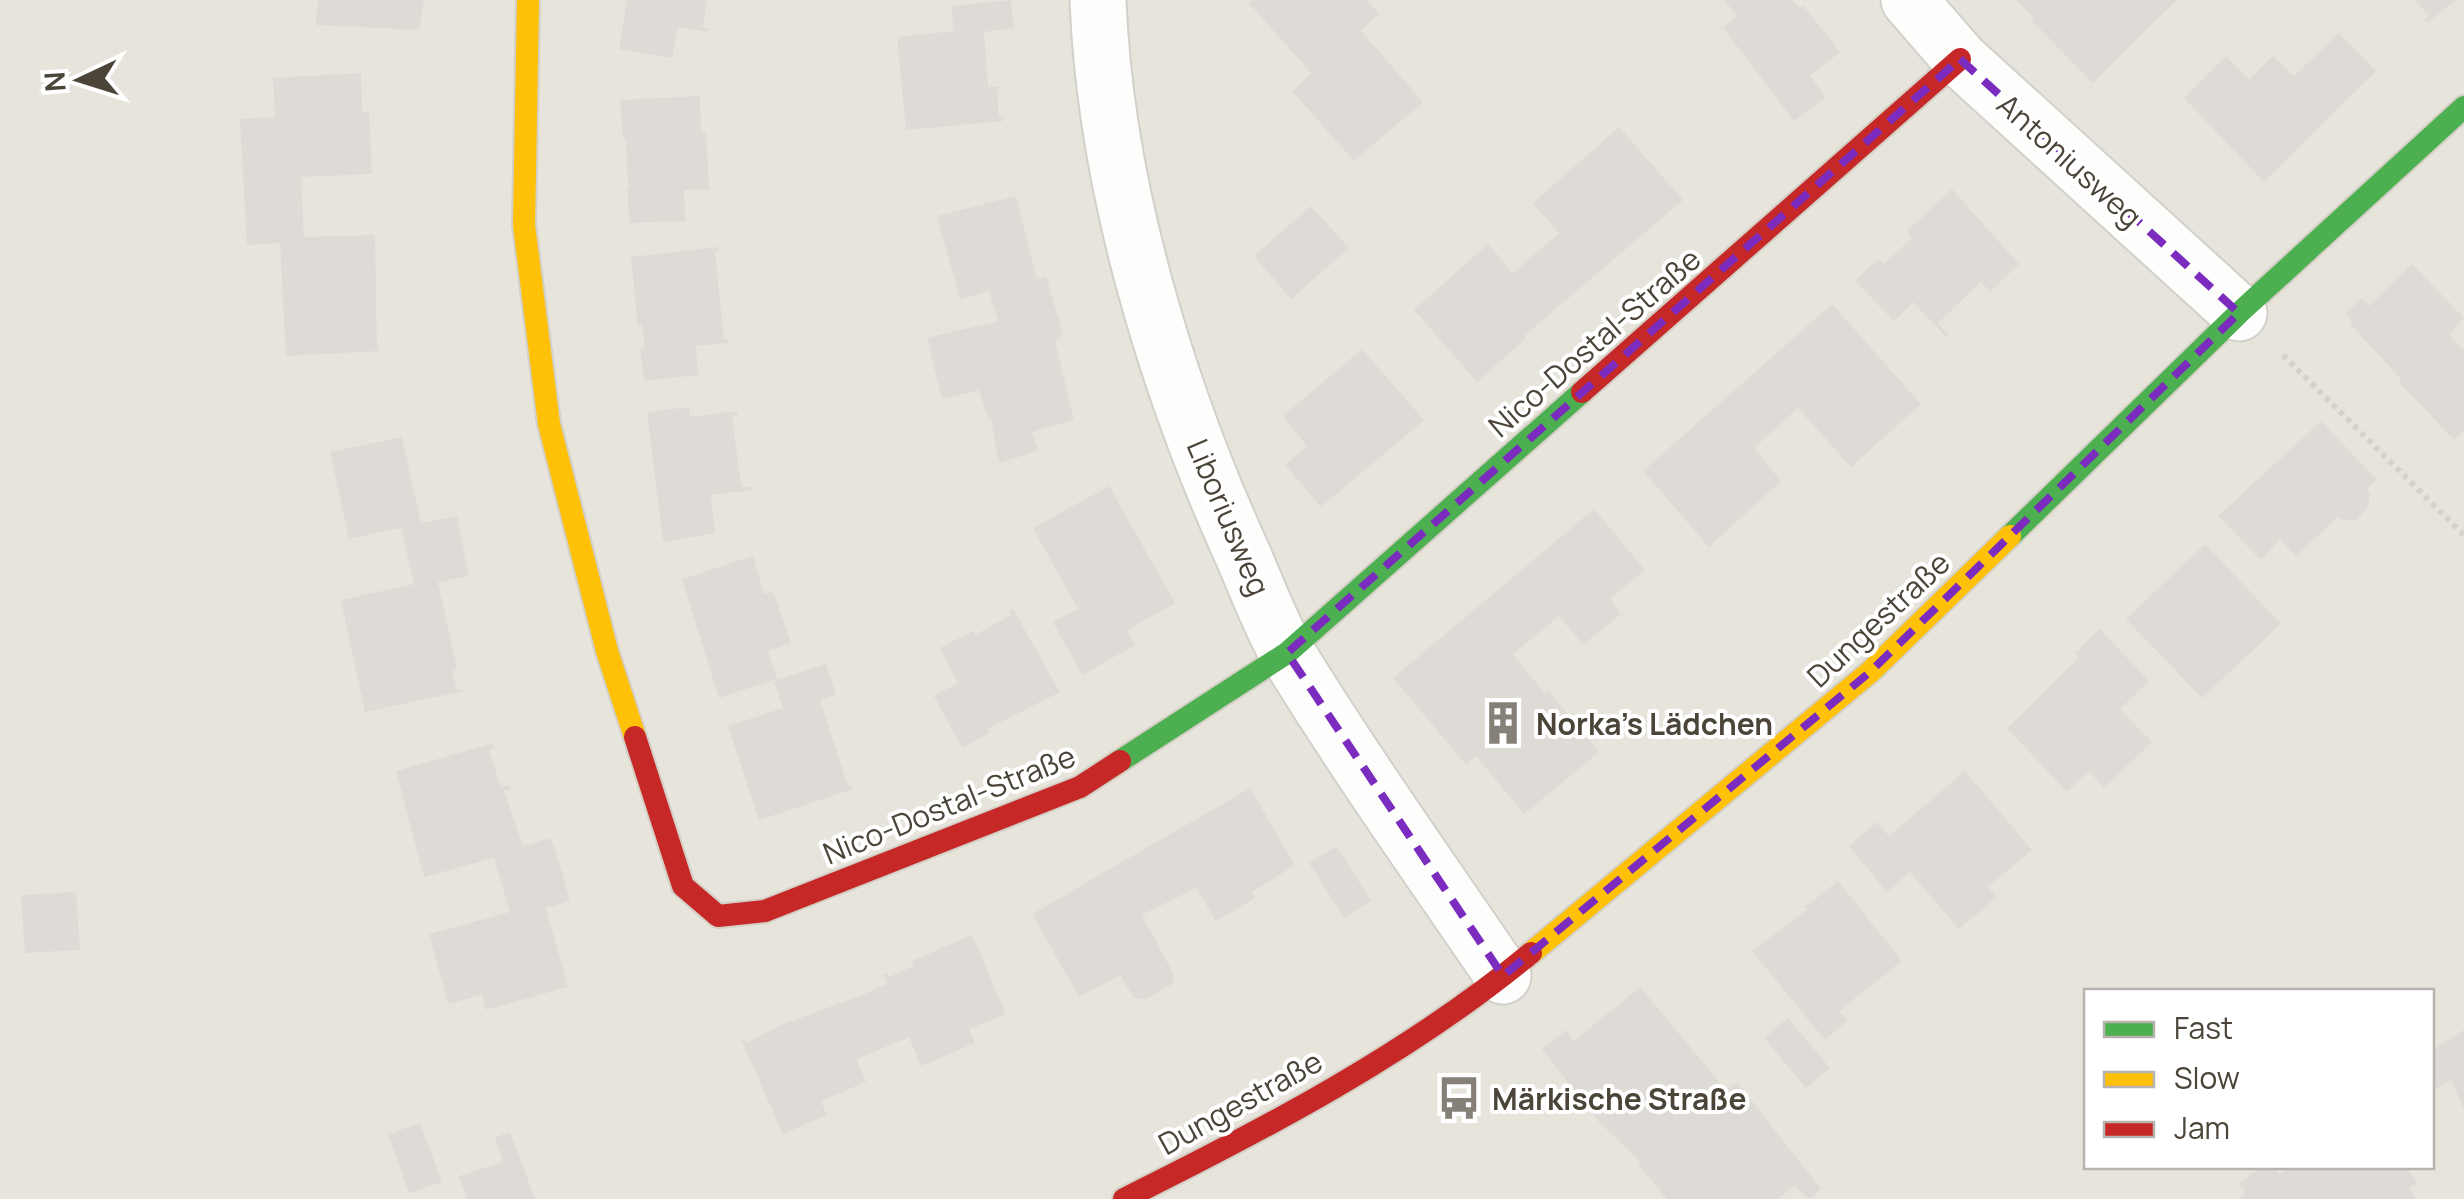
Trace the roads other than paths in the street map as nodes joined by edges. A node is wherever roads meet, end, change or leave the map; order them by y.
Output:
1 (528, 0) edge
2 (1098, 0) edge
3 (1909, 0) edge
4 (1960, 59) junction
5 (2464, 106) edge
6 (2239, 313) junction
7 (1287, 652) junction
8 (1503, 976) junction
9 (1124, 1199) edge

1 - 7 street, Nico-Dostal-Straße
2 - 7 street, Liboriusweg
3 - 4 street, Antoniusweg
4 - 6 street, Antoniusweg
4 - 7 street, Nico-Dostal-Straße
5 - 6 street, Dungestraße
6 - 8 street, Dungestraße
7 - 8 street, Liboriusweg
8 - 9 street, Dungestraße

